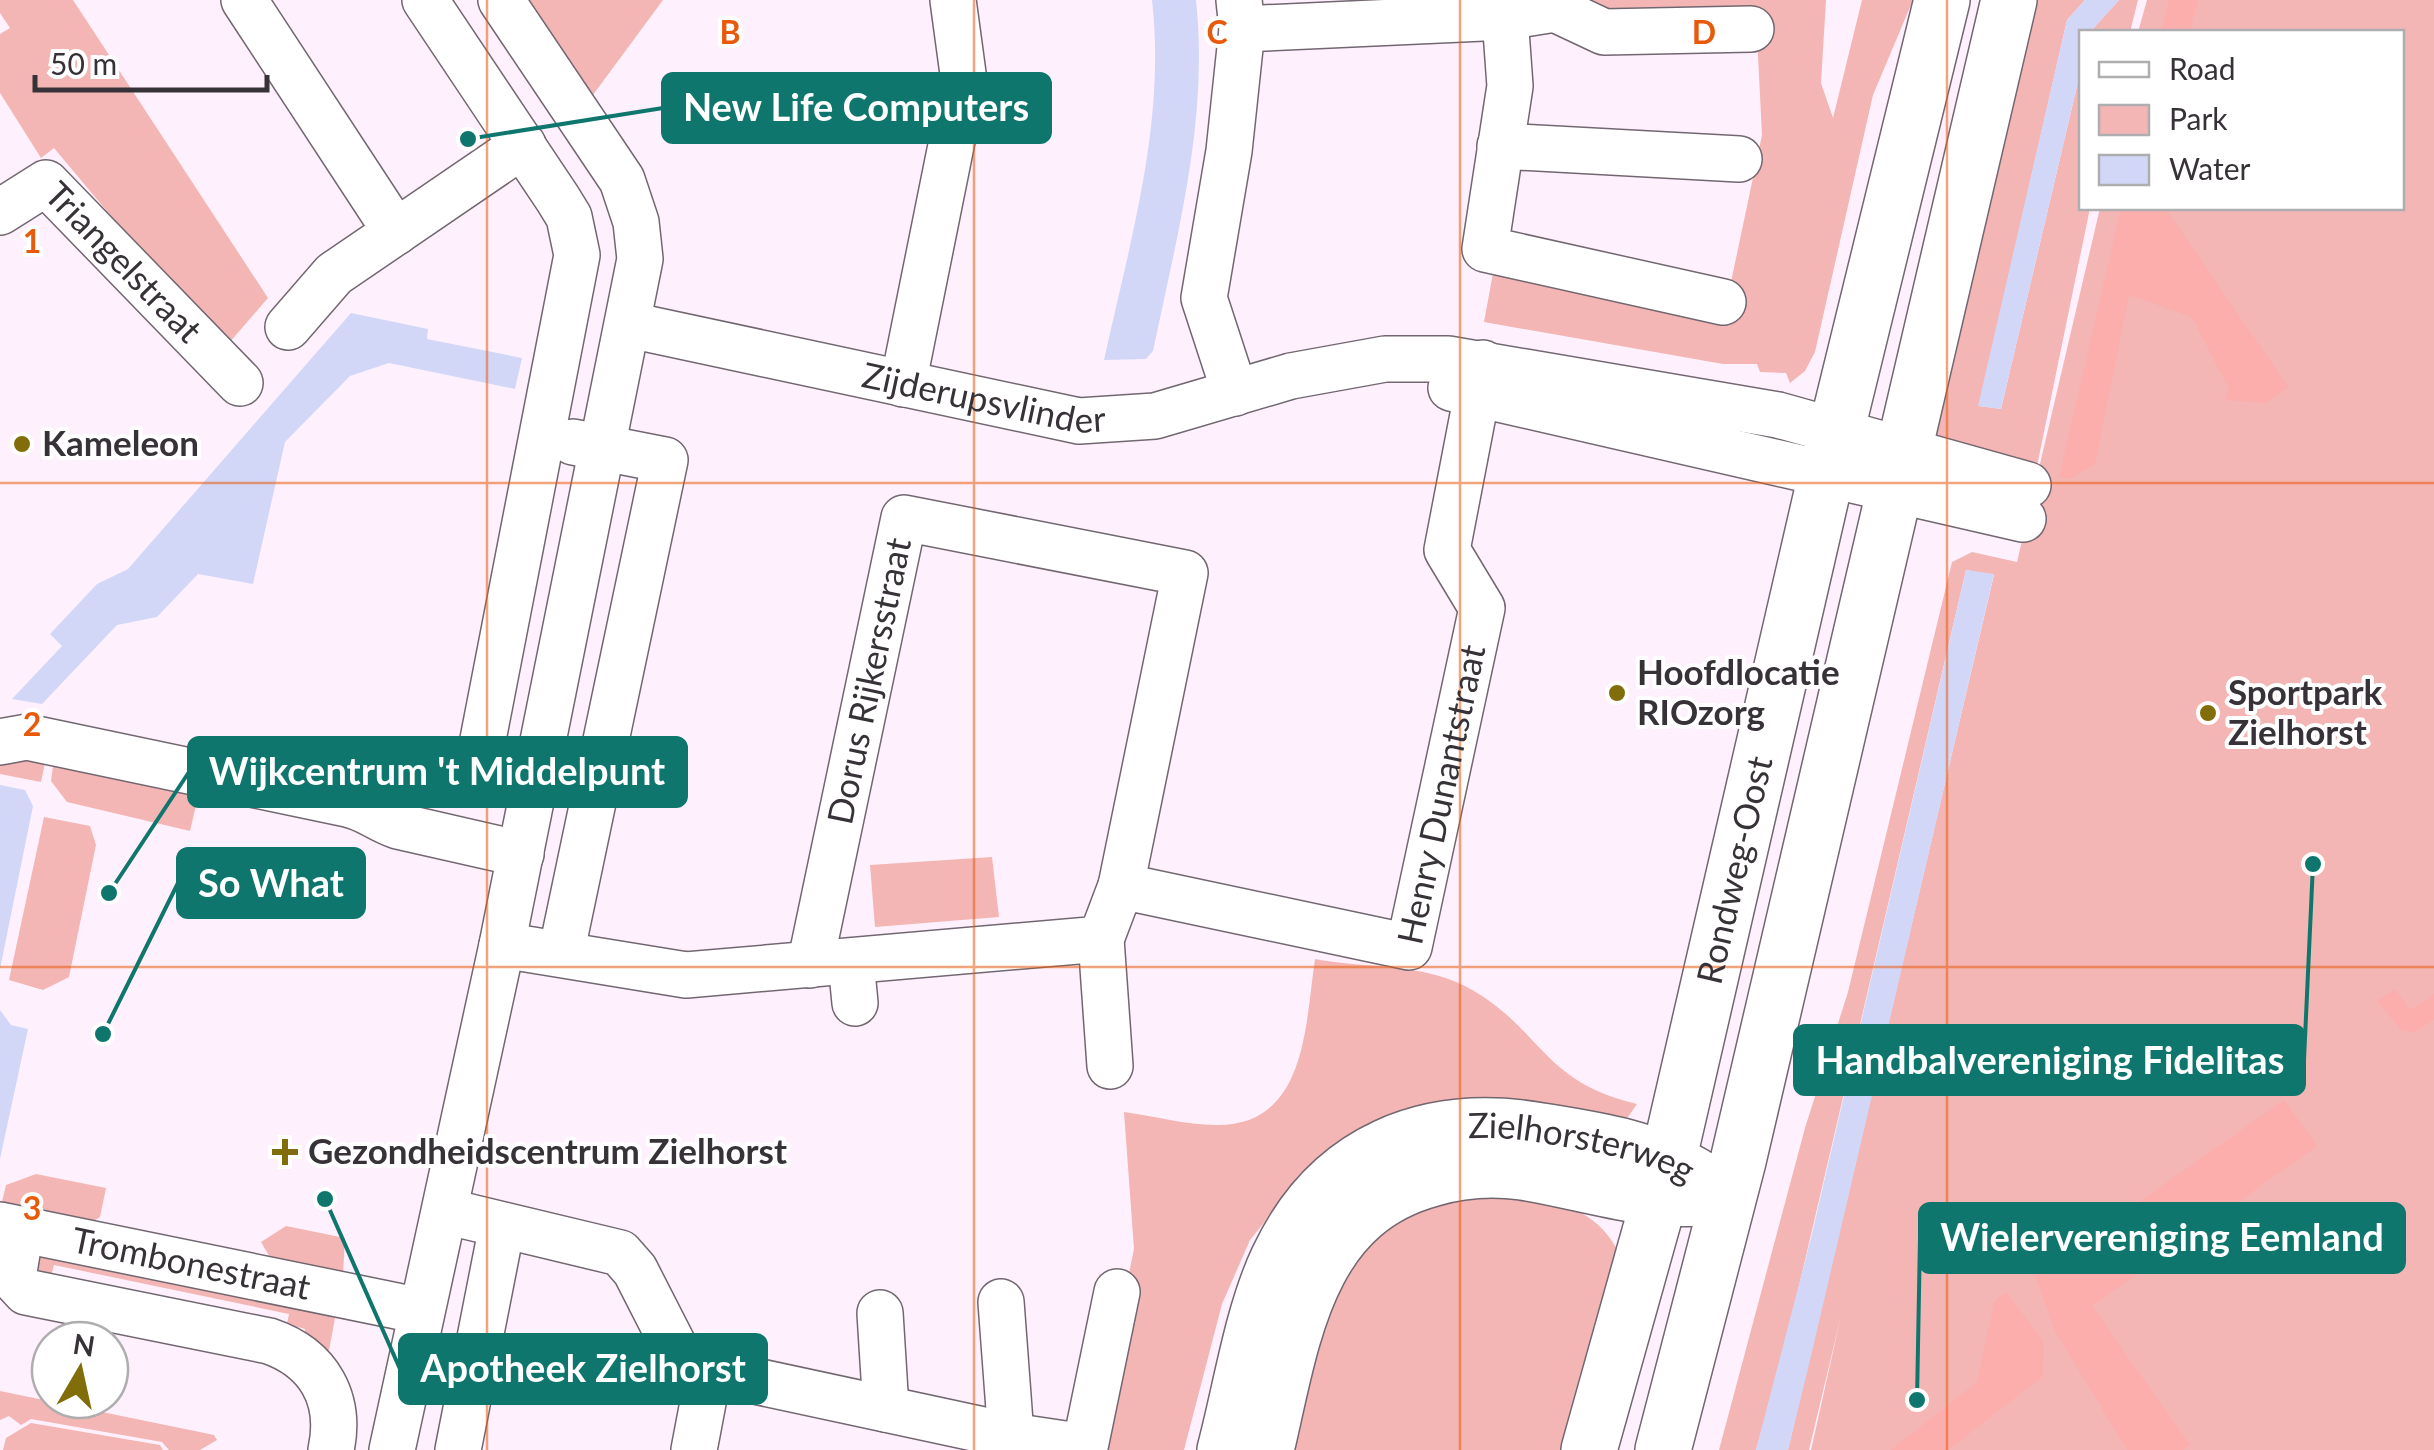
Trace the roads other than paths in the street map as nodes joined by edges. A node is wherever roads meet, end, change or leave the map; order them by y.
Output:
1 (244, 0) edge
2 (425, 0) edge
3 (501, 0) edge
4 (953, 0) edge
5 (1942, 0) edge
6 (2008, 0) edge
7 (1555, 4) edge
8 (1241, 15) edge
9 (1505, 16) junction
10 (1751, 29) dead end
11 (523, 145) junction
12 (1500, 146) junction
13 (1739, 159) dead end
14 (0, 212) edge
15 (396, 232) junction
16 (1723, 302) dead end
17 (630, 325) junction
18 (288, 326) dead end
19 (1480, 378) junction
20 (240, 383) dead end
21 (904, 384) junction
22 (1234, 394) junction
23 (545, 436) junction
24 (604, 448) junction
25 (1832, 450) junction
26 (1899, 470) junction
27 (2025, 502) dead end
28 (9, 733) edge
29 (479, 760) dead end
30 (524, 839) junction
31 (1121, 886) junction
32 (1101, 939) junction
33 (502, 945) junction
34 (561, 954) junction
35 (839, 976) junction
36 (1110, 1066) dead end
37 (1664, 1179) junction
38 (1729, 1197) junction
39 (445, 1211) junction
40 (502, 1226) junction
41 (11, 1227) edge
42 (1117, 1292) dead end
43 (1000, 1302) dead end
44 (420, 1311) junction
45 (880, 1313) dead end
46 (1620, 1347) junction
47 (709, 1371) junction
48 (886, 1409) junction
49 (332, 1428) edge
50 (1011, 1436) junction
51 (965, 1438) edge
52 (392, 1450) edge
53 (458, 1450) edge
54 (694, 1450) edge
55 (1225, 1450) edge
56 (1266, 1450) edge
57 (1560, 1450) edge
58 (1589, 1450) edge
59 (1662, 1450) edge

1 - 15 street
2 - 11 street
3 - 17 street
4 - 21 street
5 - 25 main road, Rondweg-Oost
6 - 26 main road, Rondweg-Oost
7 - 9 street
7 - 10 street
8 - 9 street
8 - 22 street
9 - 12 street
11 - 15 street
11 - 23 street
12 - 13 street
12 - 16 street
14 - 20 street, Triangelstraat
15 - 18 street
17 - 21 street, Zijderupsvlinder
17 - 24 street
19 - 22 street, Zijderupsvlinder
19 - 25 street, Zijderupsvlinder
19 - 31 street, Henry Dunantstraat
21 - 22 street, Zijderupsvlinder
23 - 24 street
23 - 29 street
24 - 30 street
24 - 34 street
25 - 26 street, Zijderupsvlinder
25 - 37 main road, Rondweg-Oost
26 - 27 street
26 - 38 main road, Rondweg-Oost
28 - 30 street
30 - 33 street
31 - 32 street
31 - 35 street, Dorus Rijkersstraat
32 - 35 street
32 - 36 street
33 - 34 street
33 - 39 street
34 - 35 street
37 - 38 main road, Zielhorsterweg
37 - 46 main road, Rondweg-Oost
37 - 55 main road, Zielhorsterweg
37 - 56 main road, Zielhorsterweg
38 - 59 main road, Rondweg-Oost
39 - 40 street
39 - 44 street
40 - 47 street
40 - 53 street
41 - 44 street, Trombonestraat
41 - 49 street, Trombonestraat
42 - 50 street
43 - 50 street
44 - 52 street
45 - 48 street
46 - 57 street
46 - 58 main road, Rondweg-Oost
47 - 48 street
47 - 54 street
48 - 51 street
50 - 51 street

